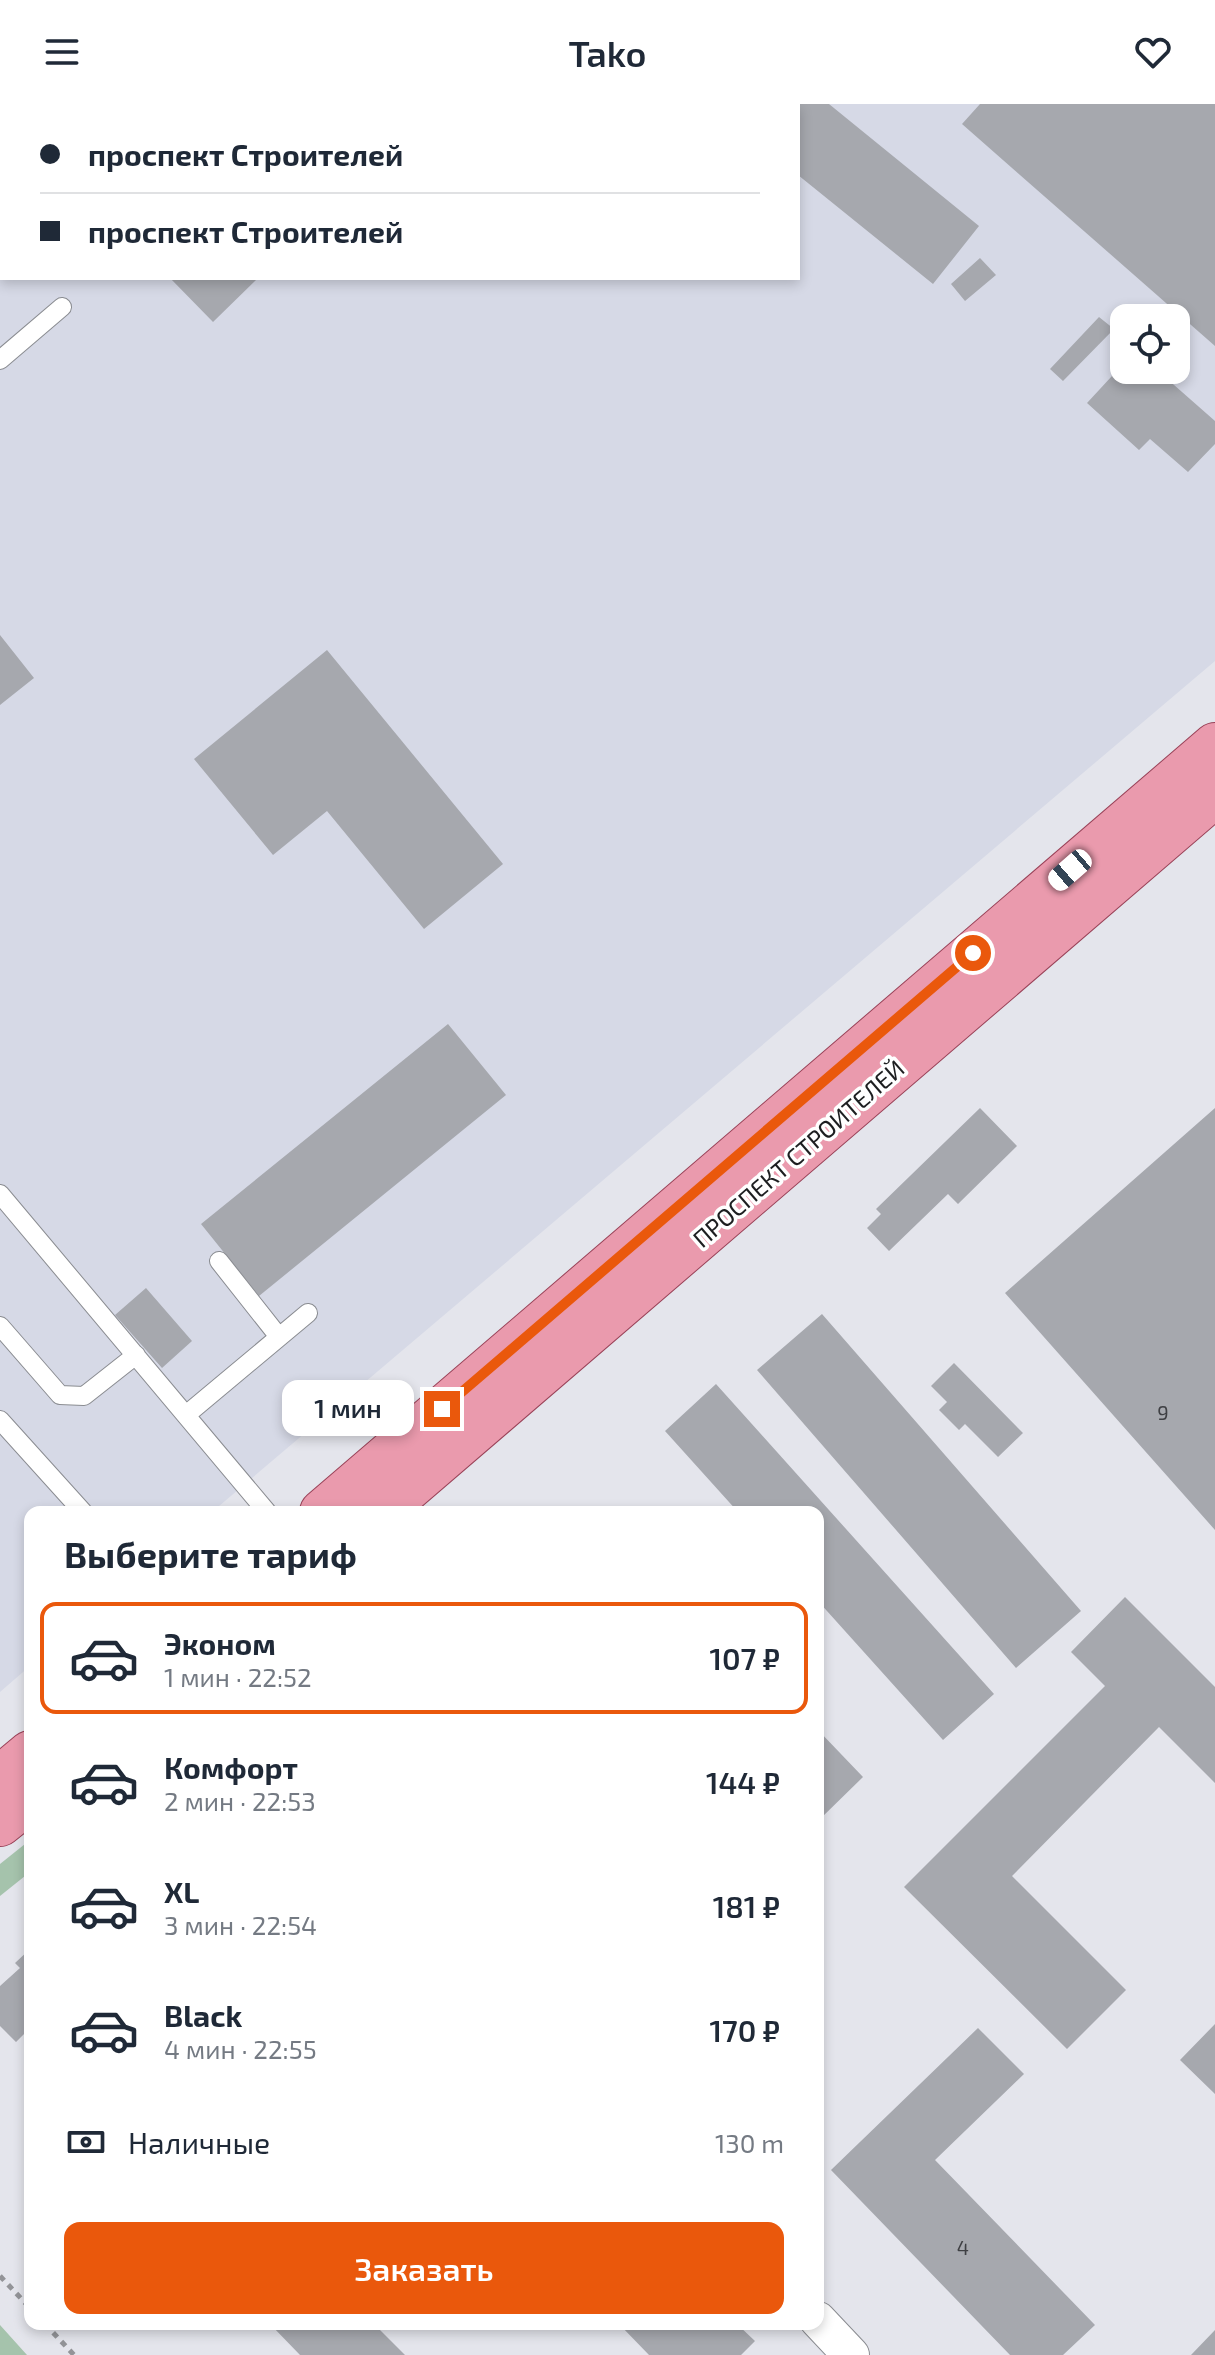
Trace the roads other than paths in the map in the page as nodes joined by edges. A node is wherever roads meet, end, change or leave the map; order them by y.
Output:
1 (62, 307) dead end
2 (0, 360) edge
3 (1215, 745) edge
4 (1215, 795) edge
5 (0, 1194) edge
6 (219, 1261) dead end
7 (308, 1313) dead end
8 (0, 1326) edge
9 (279, 1337) junction
10 (136, 1355) junction
11 (186, 1415) junction
12 (0, 1420) edge
13 (78, 1506) edge
14 (262, 1506) edge
15 (329, 1506) edge
16 (388, 1506) edge
17 (24, 1758) edge
18 (0, 1778) edge
19 (24, 1805) edge
20 (0, 1824) edge
21 (824, 2326) edge
22 (851, 2355) edge

1 - 2 lane
3 - 15 main road, ПРОСПЕКТ СТРОИТЕЛЕЙ
4 - 16 main road, ПРОСПЕКТ СТРОИТЕЛЕЙ
5 - 10 lane
6 - 9 lane
7 - 9 lane
8 - 10 lane
9 - 11 lane
10 - 11 lane
11 - 14 lane
12 - 13 lane
17 - 18 main road
19 - 20 main road
21 - 22 street

